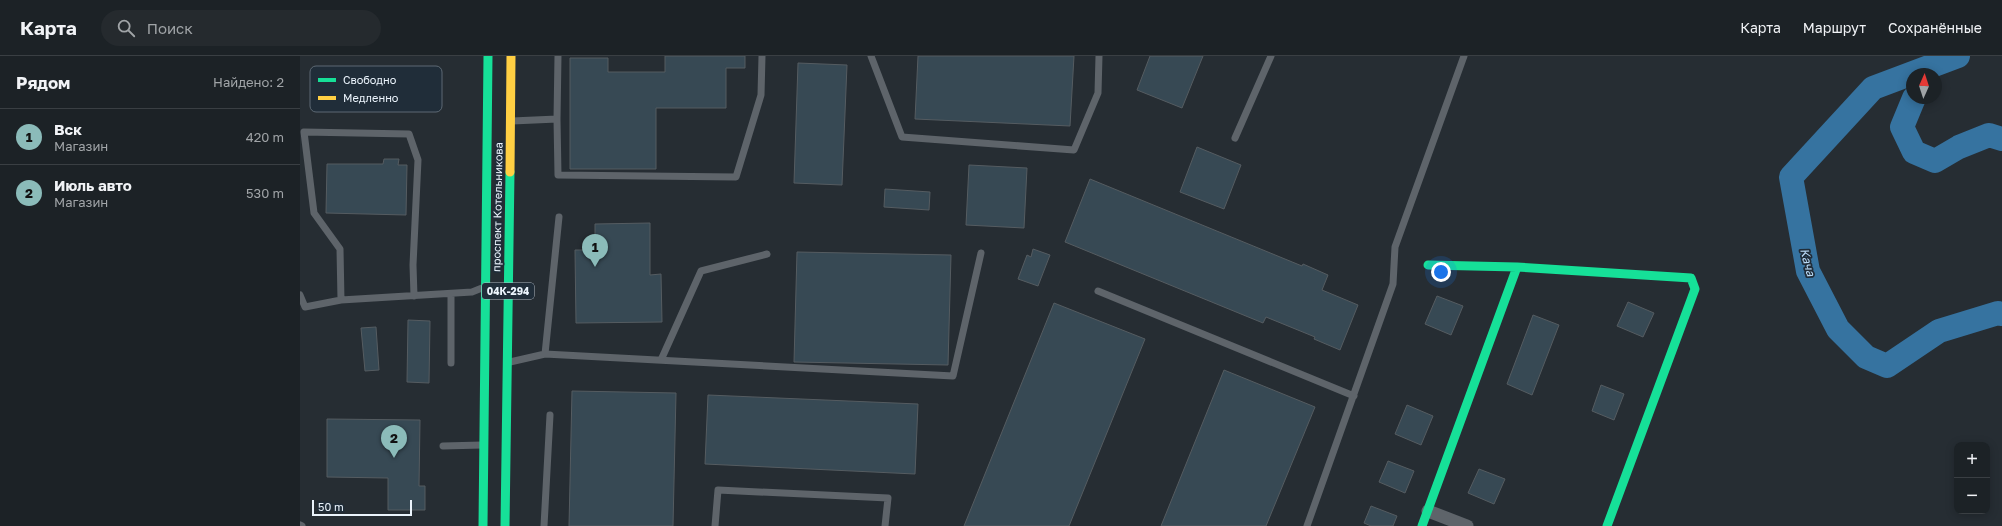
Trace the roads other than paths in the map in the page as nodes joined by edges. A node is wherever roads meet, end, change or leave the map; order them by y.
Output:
1 (488, 56) edge
2 (511, 56) edge
3 (558, 56) edge
4 (762, 56) edge
5 (871, 56) edge
6 (1099, 56) edge
7 (1271, 56) edge
8 (1464, 56) edge
9 (557, 119) junction
10 (510, 121) junction
11 (1235, 138) dead end
12 (559, 216) dead end
13 (981, 253) dead end
14 (768, 254) dead end
15 (1428, 265) dead end
16 (1517, 267) junction
17 (486, 286) junction
18 (1098, 291) dead end
19 (451, 294) junction
20 (300, 295) edge
21 (414, 296) junction
22 (341, 300) junction
23 (302, 307) edge
24 (545, 354) junction
25 (661, 360) junction
26 (451, 363) dead end
27 (507, 363) junction
28 (1354, 396) junction
29 (550, 415) dead end
30 (484, 445) junction
31 (443, 446) dead end
32 (1428, 511) junction
33 (483, 526) edge
34 (505, 526) edge
35 (544, 526) edge
36 (715, 526) edge
37 (885, 526) edge
38 (1307, 526) edge
39 (1422, 526) edge
40 (1467, 526) edge
41 (1607, 526) edge

1 - 17 main road, проспект Котельникова / 04К-294
2 - 10 main road, проспект Котельникова / 04К-294
3 - 9 lane
4 - 9 lane
5 - 6 lane
7 - 11 lane
8 - 28 lane
9 - 10 lane
10 - 27 main road, проспект Котельникова / 04К-294
12 - 24 lane
13 - 25 lane
14 - 25 lane
15 - 16 main road
16 - 32 main road
16 - 41 main road
17 - 19 lane
17 - 30 main road, проспект Котельникова / 04К-294
18 - 28 lane
19 - 21 lane
19 - 26 lane
20 - 23 lane
21 - 22 lane
21 - 22 lane
22 - 23 lane
24 - 25 lane
24 - 27 lane
27 - 34 main road, проспект Котельникова / 04К-294
28 - 38 lane
29 - 35 lane
30 - 31 lane
30 - 33 main road, проспект Котельникова / 04К-294
32 - 39 main road
32 - 40 street
36 - 37 lane

